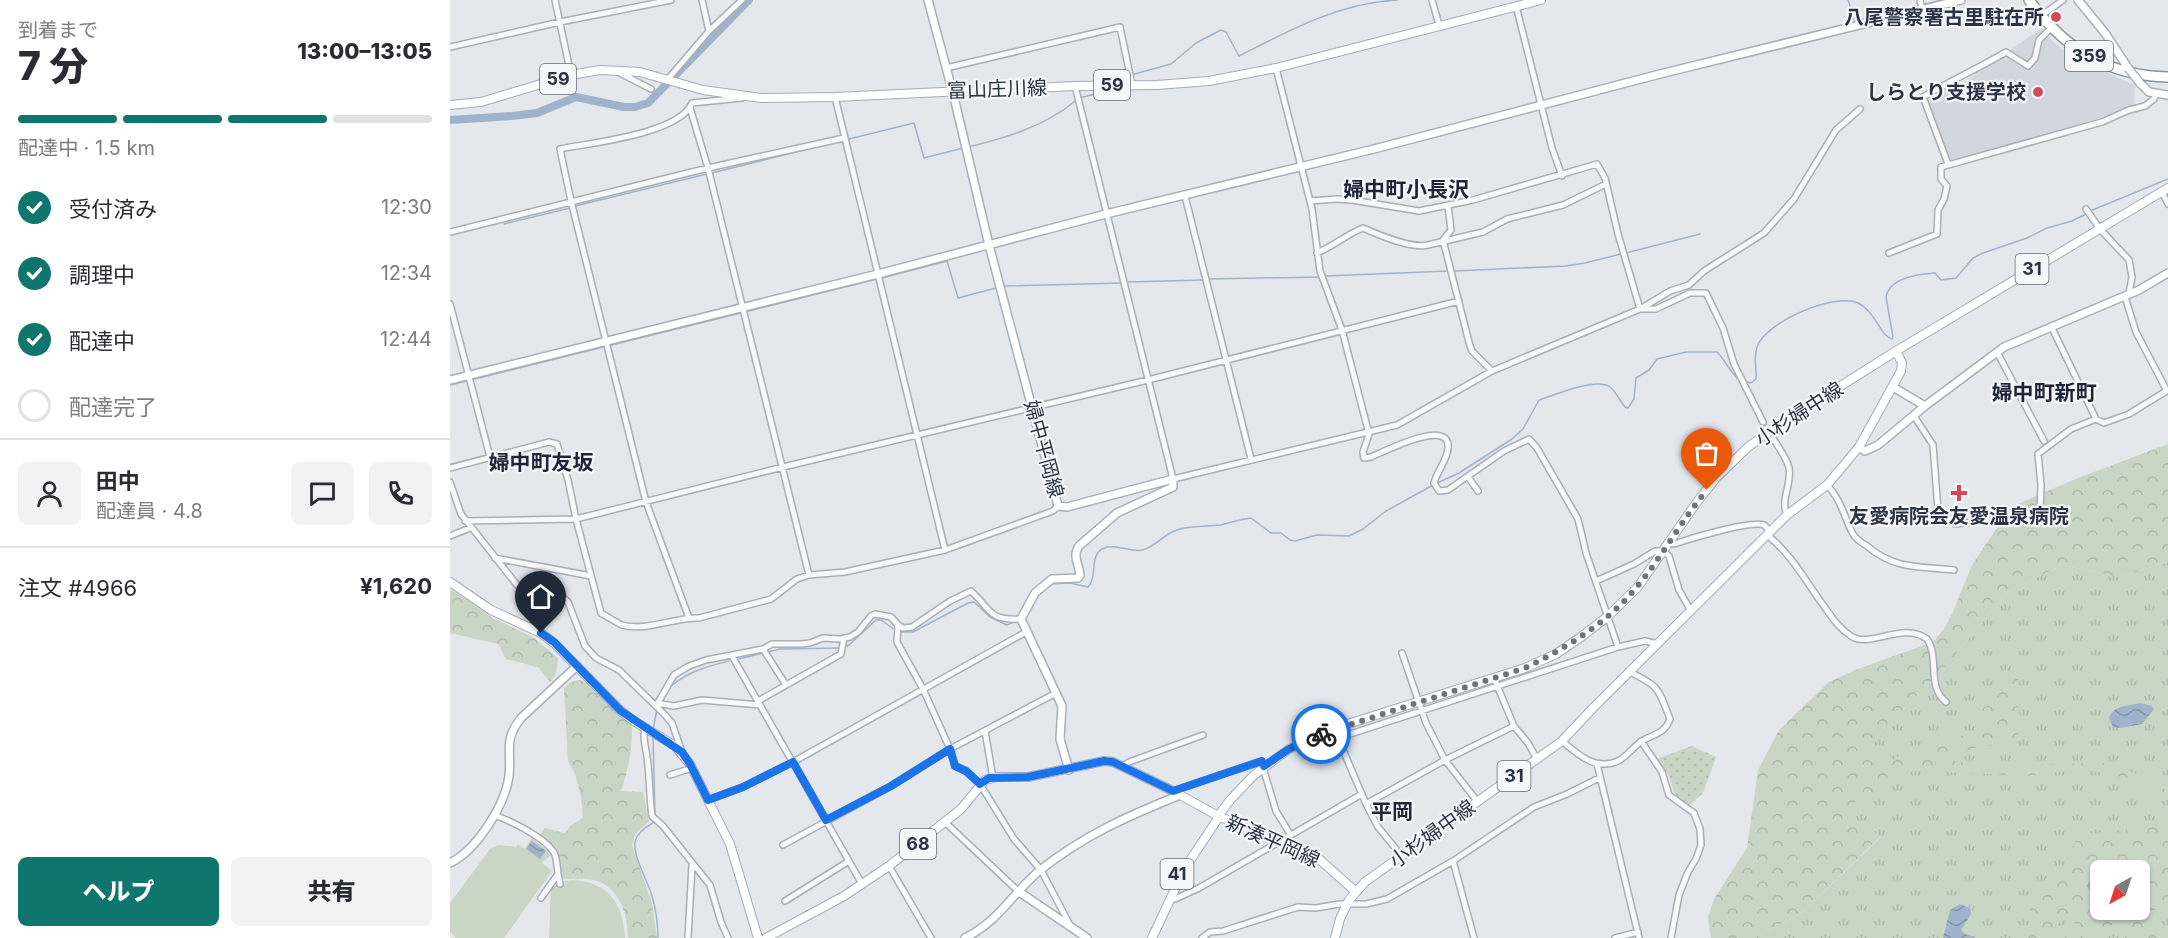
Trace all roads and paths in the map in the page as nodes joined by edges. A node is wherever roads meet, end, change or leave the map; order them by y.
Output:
1 (555, 0) edge
2 (671, 0) edge
3 (702, 0) edge
4 (742, 0) edge
5 (928, 0) edge
6 (1432, 0) edge
7 (1540, 0) edge
8 (1920, 0) edge
9 (1960, 0) edge
10 (2029, 0) edge
11 (2063, 0) edge
12 (2078, 0) edge
13 (1516, 6) junction
14 (1922, 9) junction
15 (2041, 16) junction
16 (560, 22) junction
17 (1439, 25) junction
18 (2051, 28) junction
19 (710, 31) junction
20 (450, 47) edge
21 (946, 68) junction
22 (1276, 68) junction
23 (613, 70) junction
24 (572, 75) junction
25 (2168, 77) edge
26 (672, 80) junction
27 (1132, 85) junction
28 (1075, 86) junction
29 (651, 89) dead end
30 (952, 90) junction
31 (2156, 94) junction
32 (2168, 94) edge
33 (750, 97) junction
34 (835, 97) junction
35 (450, 105) edge
36 (1542, 105) junction
37 (690, 108) junction
38 (1860, 109) dead end
39 (844, 138) junction
40 (1948, 164) junction
41 (1301, 166) junction
42 (708, 168) junction
43 (1562, 176) junction
44 (1606, 183) junction
45 (2165, 190) edge
46 (1185, 196) junction
47 (571, 201) junction
48 (1310, 201) junction
49 (2168, 204) edge
50 (1448, 206) junction
51 (2086, 209) dead end
52 (1106, 214) junction
53 (2100, 229) junction
54 (450, 232) edge
55 (1443, 240) junction
56 (989, 245) junction
57 (1317, 253) junction
58 (1889, 253) dead end
59 (2168, 273) edge
60 (878, 274) junction
61 (2127, 296) junction
62 (1459, 301) junction
63 (450, 304) edge
64 (742, 307) junction
65 (1640, 309) junction
66 (2051, 326) junction
67 (1342, 330) junction
68 (605, 341) junction
69 (1896, 351) junction
70 (1997, 352) junction
71 (1227, 359) junction
72 (1492, 371) junction
73 (468, 375) junction
74 (450, 380) edge
75 (1148, 380) junction
76 (1893, 387) junction
77 (2167, 391) edge
78 (1925, 406) junction
79 (1033, 408) junction
80 (1914, 416) junction
81 (2096, 419) junction
82 (1763, 422) tunnel mouth
83 (1369, 434) junction
84 (918, 436) junction
85 (1773, 438) tunnel mouth
86 (2044, 441) dead end
87 (1859, 447) junction
88 (490, 457) junction
89 (1251, 459) junction
90 (783, 466) junction
91 (450, 468) edge
92 (1468, 477) junction
93 (1173, 479) junction
94 (450, 482) edge
95 (1827, 485) junction
96 (1478, 491) dead end
97 (646, 502) junction
98 (1058, 506) junction
99 (459, 510) junction
100 (450, 513) edge
101 (1787, 515) junction
102 (576, 519) junction
103 (465, 521) junction
104 (470, 528) junction
105 (1769, 534) junction
106 (450, 536) edge
107 (1669, 543) junction
108 (945, 550) junction
109 (1663, 551) junction
110 (495, 558) junction
111 (1954, 570) dead end
112 (809, 575) junction
113 (591, 576) junction
114 (1596, 581) junction
115 (450, 582) edge
116 (1691, 611) junction
117 (1607, 617) junction
118 (689, 618) junction
119 (1021, 619) junction
120 (898, 625) junction
121 (1026, 632) junction
122 (844, 638) junction
123 (1658, 644) junction
124 (1618, 647) junction
125 (763, 649) junction
126 (1402, 653) dead end
127 (732, 656) junction
128 (577, 666) junction
129 (1630, 672) junction
130 (1494, 678) junction
131 (786, 685) junction
132 (1498, 686) junction
133 (923, 689) junction
134 (1056, 693) junction
135 (1946, 702) dead end
136 (759, 703) junction
137 (656, 706) junction
138 (1419, 706) junction
139 (1514, 726) junction
140 (645, 728) junction
141 (1335, 728) junction
142 (985, 731) junction
143 (1203, 735) dead end
144 (1338, 738) junction
145 (1562, 741) junction
146 (1641, 741) junction
147 (950, 749) junction
148 (682, 752) junction
149 (1537, 759) junction
150 (1445, 760) junction
151 (793, 762) junction
152 (1597, 764) junction
153 (1123, 766) junction
154 (1264, 766) junction
155 (692, 768) junction
156 (1069, 770) junction
157 (670, 776) dead end
158 (993, 778) junction
159 (1599, 778) junction
160 (980, 784) junction
161 (1177, 793) junction
162 (1362, 794) junction
163 (708, 800) junction
164 (1477, 801) junction
165 (1366, 804) junction
166 (494, 815) junction
167 (1218, 816) junction
168 (826, 820) junction
169 (946, 824) junction
170 (1290, 834) junction
171 (1277, 843) junction
172 (783, 845) dead end
173 (1401, 855) junction
174 (849, 861) junction
175 (1453, 861) junction
176 (450, 863) edge
177 (692, 865) junction
178 (889, 866) junction
179 (1041, 870) junction
180 (558, 874) junction
181 (560, 884) dead end
182 (862, 884) junction
183 (1018, 891) junction
184 (1355, 891) junction
185 (541, 898) dead end
186 (1170, 898) junction
187 (784, 901) dead end
188 (1346, 905) junction
189 (1072, 928) junction
190 (1639, 935) edge
191 (688, 938) edge
192 (728, 938) edge
193 (758, 938) edge
194 (766, 938) edge
195 (932, 938) edge
196 (965, 938) edge
197 (1087, 938) edge
198 (1149, 938) edge
199 (1202, 938) edge
200 (1335, 938) edge
201 (1474, 938) edge
202 (1615, 938) edge
203 (1671, 938) edge

1 - 16 street
2 - 16 street
3 - 19 street
4 - 19 street
5 - 21 street, 婦中平岡線
6 - 17 street
7 - 13 main road, 富山庄川線 / 59
8 - 14 street
9 - 14 street
10 - 15 highway, 359
11 - 15 street
12 - 31 street, bridge
13 - 17 main road, 富山庄川線 / 59
13 - 36 street
14 - 36 street
15 - 18 highway, 359
16 - 20 street
16 - 24 street
17 - 22 main road, 富山庄川線 / 59
18 - 25 highway, 359
18 - 40 street
19 - 26 street
21 - 27 street
21 - 30 street, 婦中平岡線
22 - 27 main road, 富山庄川線 / 59
22 - 41 street
23 - 24 main road, 富山庄川線 / 59
23 - 26 main road, 富山庄川線 / 59
23 - 29 street
24 - 35 main road, 富山庄川線 / 59
26 - 33 main road, 富山庄川線 / 59
27 - 28 main road, 富山庄川線 / 59
28 - 30 main road, 富山庄川線 / 59
28 - 52 street
30 - 34 main road, 富山庄川線 / 59
30 - 56 street, 婦中平岡線
31 - 32 street
31 - 40 street
33 - 34 main road, 富山庄川線 / 59
33 - 37 street
34 - 39 street
36 - 41 street
36 - 43 street
37 - 42 street
37 - 47 street
38 - 65 street
39 - 42 street
39 - 60 street
40 - 58 street
41 - 46 street
41 - 48 street
42 - 47 street
42 - 64 street
43 - 44 street
43 - 50 street
44 - 55 street
44 - 65 street
45 - 49 street
45 - 53 main road, 小杉婦中線 / 31
46 - 52 street
46 - 71 street
47 - 54 street
47 - 68 street
48 - 50 street
48 - 57 street
50 - 55 street
51 - 53 street
52 - 56 street
52 - 75 street
53 - 61 street
53 - 69 main road, 小杉婦中線 / 31
55 - 57 street
55 - 62 street
56 - 60 street
56 - 79 street, 婦中平岡線
57 - 67 street
59 - 61 street
60 - 64 street
60 - 84 street
61 - 66 street
61 - 77 street
62 - 67 street
62 - 72 street
63 - 73 street
64 - 68 street
64 - 90 street
65 - 72 street
65 - 82 street
66 - 70 street
66 - 81 street
67 - 71 street
67 - 83 street
68 - 73 street
68 - 97 street
69 - 76 main road, 小杉婦中線 / 31
69 - 107 main road, 小杉婦中線 / 31
70 - 78 street
70 - 86 street
71 - 75 street
71 - 89 street
72 - 83 street
73 - 74 street
73 - 88 street
75 - 79 street
75 - 93 street
76 - 78 street
76 - 87 main road, 小杉婦中線 / 31
77 - 81 street
78 - 80 street
79 - 84 street
79 - 98 street, 婦中平岡線
80 - 81 street
80 - 87 street
83 - 89 street
83 - 92 street
84 - 90 street
84 - 108 street
85 - 101 street
87 - 95 main road, 小杉婦中線 / 31
88 - 91 street
88 - 102 street
89 - 93 street
90 - 97 street
90 - 112 street
92 - 96 street
92 - 114 street
93 - 98 street, 婦中平岡線
93 - 119 street
94 - 99 street
95 - 101 main road, 小杉婦中線 / 31
95 - 111 street
97 - 102 street
97 - 118 street
98 - 108 street
99 - 100 street
99 - 103 street
101 - 105 main road, 小杉婦中線 / 31
102 - 103 street
102 - 113 street
103 - 104 street
104 - 106 street
104 - 110 street
105 - 107 street
105 - 116 main road, 小杉婦中線 / 31
105 - 135 street
107 - 109 main road, 小杉婦中線 / 31
108 - 112 street
109 - 114 street
109 - 116 street
109 - 117 main road, 小杉婦中線 / 31
110 - 113 street
110 - 137 street
112 - 118 street
113 - 118 street
114 - 117 street
115 - 128 main road
116 - 123 main road, 小杉婦中線 / 31
117 - 124 street
117 - 130 main road, 小杉婦中線 / 31
119 - 120 street
119 - 121 street
120 - 122 street
120 - 133 street
121 - 133 street
121 - 134 street
122 - 125 street
122 - 131 street
123 - 124 street
123 - 129 main road, 小杉婦中線 / 31
124 - 132 street
125 - 127 street
125 - 131 street
126 - 138 street
127 - 136 street
127 - 137 street
128 - 140 main road
128 - 166 street
129 - 145 main road, 小杉婦中線 / 31
129 - 146 street
130 - 132 street
130 - 138 main road, 小杉婦中線 / 31
131 - 136 street
132 - 138 street
132 - 139 street
133 - 147 street
133 - 151 street
134 - 142 street
134 - 156 street
136 - 137 street
136 - 151 street
137 - 148 street
138 - 141 main road, 小杉婦中線 / 31
138 - 144 street
138 - 150 street
139 - 149 street
139 - 150 street
140 - 148 main road
140 - 177 street
141 - 144 street
141 - 154 main road, 小杉婦中線 / 31
142 - 147 street
142 - 158 street
143 - 153 street
144 - 162 street
145 - 149 main road, 小杉婦中線 / 31
145 - 152 street
146 - 152 street
146 - 203 street
147 - 160 street
147 - 168 street
148 - 155 main road
149 - 164 main road, 小杉婦中線 / 31
150 - 164 street
150 - 165 street
151 - 163 street
151 - 168 street
152 - 159 street
153 - 156 main road, 68
153 - 161 main road, 68
154 - 161 street
154 - 167 main road, 小杉婦中線 / 31
154 - 170 street
155 - 157 street
155 - 163 main road
156 - 158 main road, 68
158 - 160 main road, 68
159 - 175 street
159 - 190 street
160 - 169 main road, 68
160 - 179 street
161 - 167 main road, 68
161 - 179 street
162 - 165 street
162 - 170 street
163 - 193 main road
164 - 173 main road, 小杉婦中線 / 31
165 - 173 street
166 - 176 street
166 - 180 street
167 - 171 main road, 新湊平岡線
167 - 186 main road, 新湊平岡線 / 41
167 - 198 main road, 新湊平岡線 / 41
168 - 172 street
168 - 174 street
169 - 178 main road, 68
169 - 183 street
170 - 171 street
171 - 184 main road, 新湊平岡線
171 - 186 street
173 - 184 main road, 小杉婦中線 / 31
174 - 182 street
174 - 187 street
175 - 188 street
175 - 201 street
177 - 191 street
177 - 192 street
178 - 182 main road, 68
178 - 195 street
179 - 183 street
179 - 189 street
180 - 181 street
180 - 185 street
182 - 194 main road, 68
183 - 189 street
183 - 196 street
184 - 188 main road, 小杉婦中線 / 31
186 - 198 main road, 新湊平岡線 / 41
188 - 199 street
188 - 200 main road, 小杉婦中線 / 31
189 - 197 street
190 - 202 street

